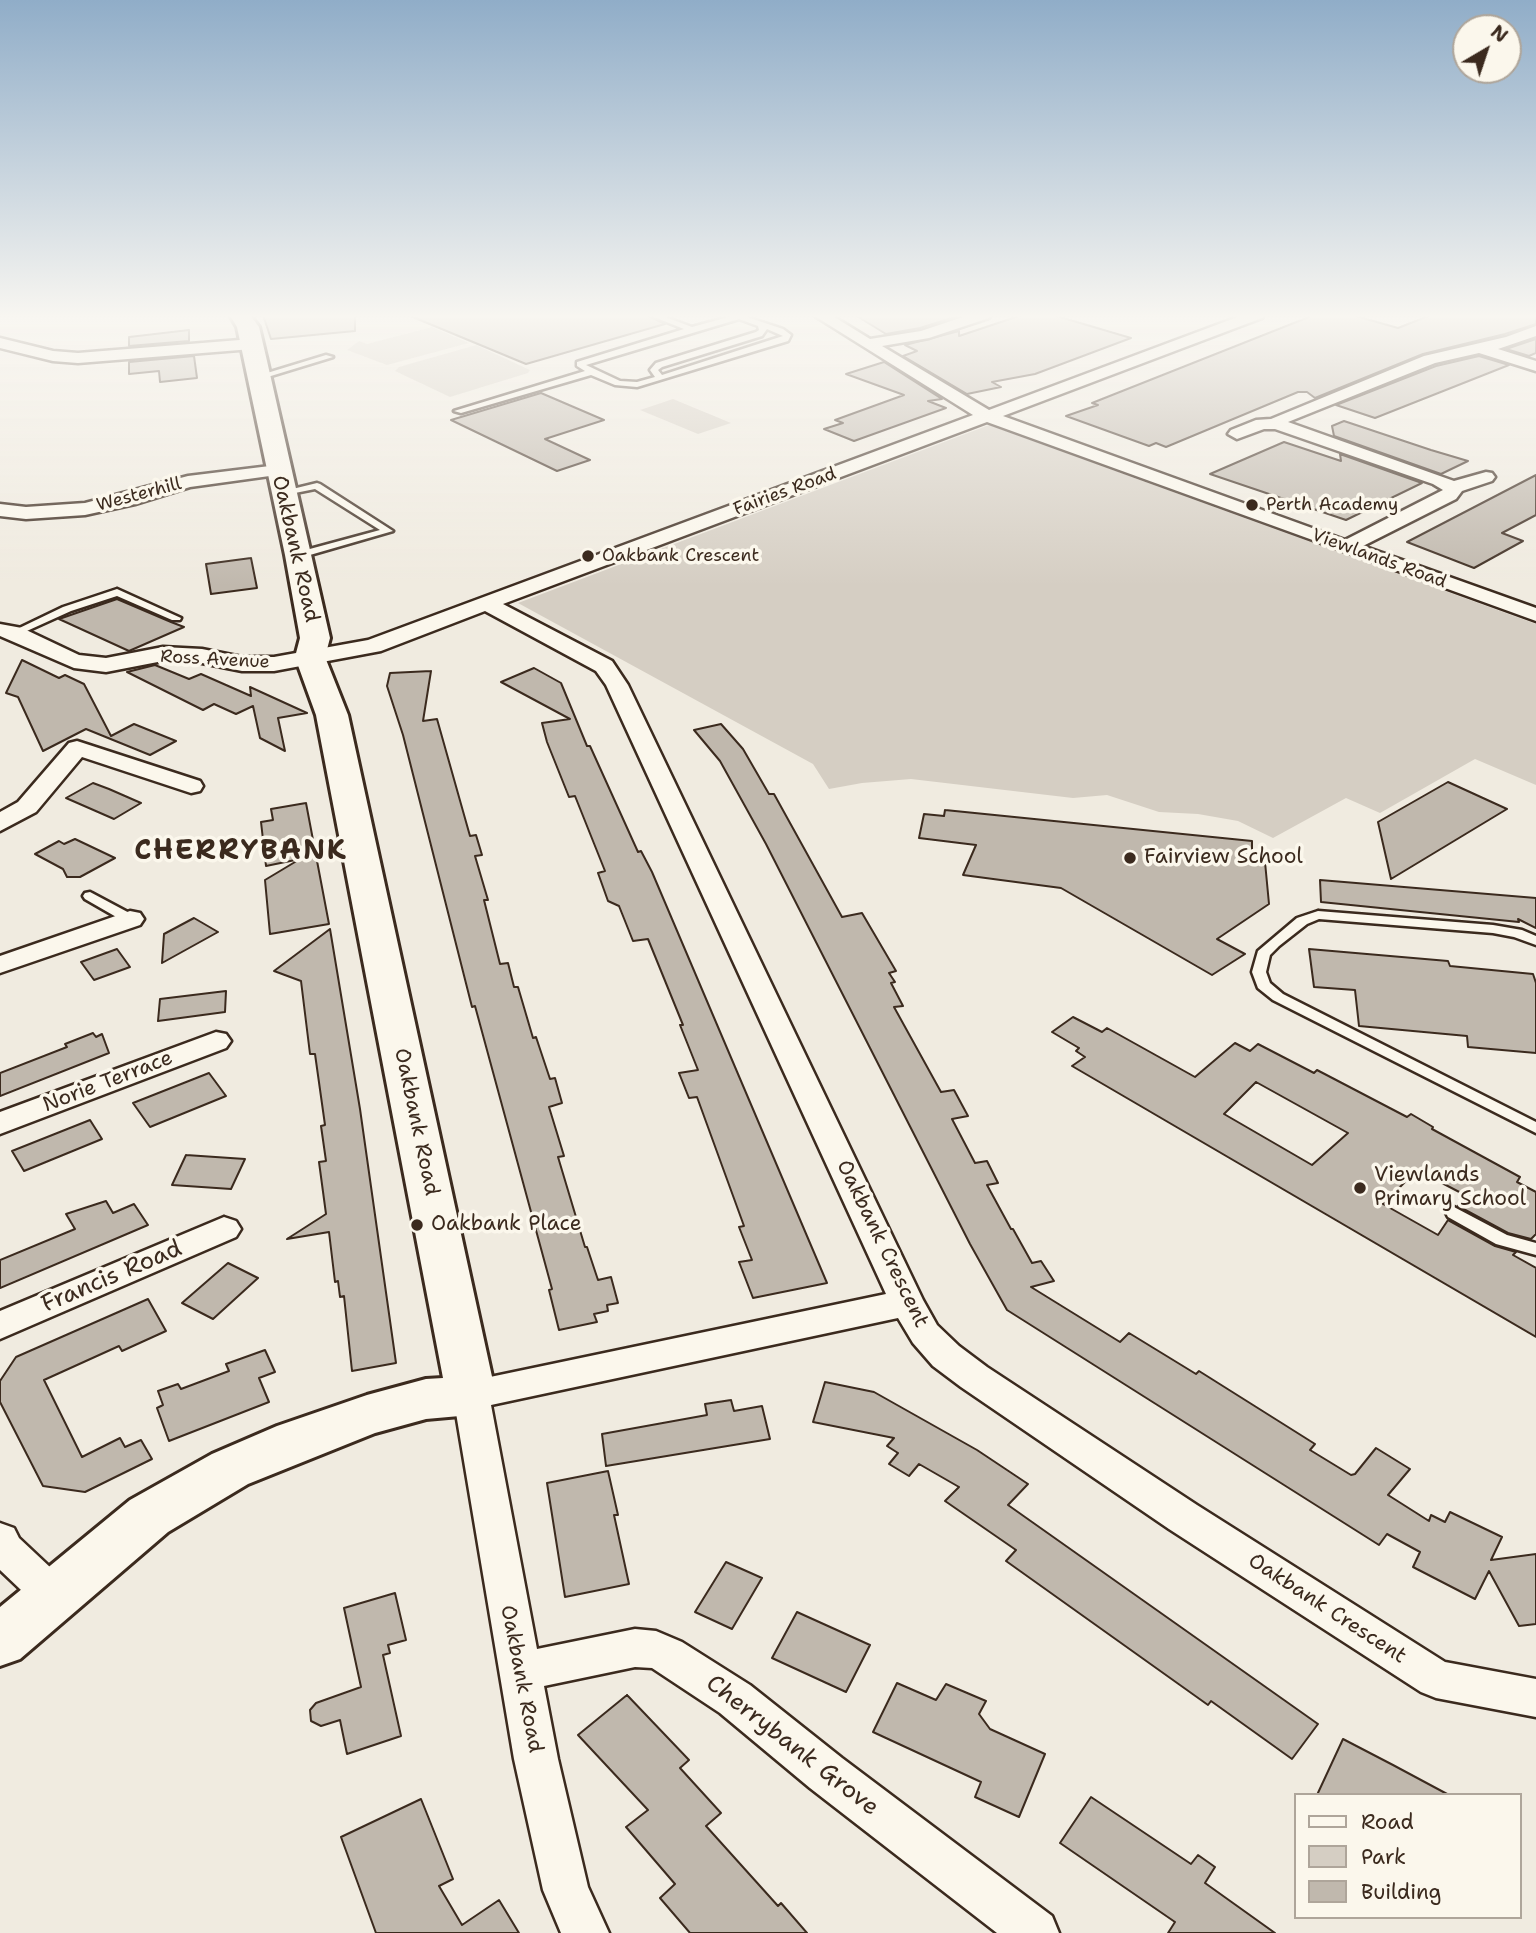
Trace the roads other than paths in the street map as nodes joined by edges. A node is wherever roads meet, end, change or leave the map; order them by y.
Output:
1 (264, 405) edge
2 (478, 405) edge
3 (971, 405) edge
4 (1013, 405) edge
5 (1311, 405) edge
6 (458, 411) dead end
7 (987, 415) junction
8 (1279, 424) junction
9 (1237, 434) dead end
10 (1486, 477) dead end
11 (281, 481) junction
12 (1452, 487) junction
13 (0, 510) edge
14 (1346, 547) junction
15 (299, 555) junction
16 (485, 603) junction
17 (1536, 615) edge
18 (176, 618) dead end
19 (7, 631) edge
20 (310, 657) junction
21 (191, 786) dead end
22 (0, 823) edge
23 (90, 896) dead end
24 (130, 919) joint
25 (1536, 942) edge
26 (0, 965) edge
27 (216, 1041) dead end
28 (0, 1124) edge
29 (1536, 1128) edge
30 (1454, 1213) dead end
31 (224, 1229) dead end
32 (1536, 1249) edge
33 (907, 1303) junction
34 (0, 1326) edge
35 (471, 1395) junction
36 (0, 1540) edge
37 (54, 1596) junction
38 (0, 1641) edge
39 (519, 1672) junction
40 (1536, 1698) edge
41 (585, 1933) edge
42 (1035, 1933) edge

1 - 11 street, Oakbank Road
2 - 6 lane
3 - 7 street, Viewlands Road
4 - 7 street, Fairies Road
5 - 8 street
7 - 14 street, Viewlands Road
7 - 16 street, Fairies Road
8 - 9 street
8 - 12 street
10 - 12 street
11 - 13 street, Westerhill
11 - 15 street, Oakbank Road
11 - 15 lane
12 - 14 street
14 - 17 street, Viewlands Road
15 - 20 street, Oakbank Road
16 - 20 street, Fairies Road
16 - 33 street, Oakbank Crescent
18 - 19 lane
19 - 20 street, Ross Avenue
20 - 35 street, Oakbank Road
21 - 22 street
23 - 24 lane
24 - 26 street
25 - 29 lane
27 - 28 street, Norie Terrace
30 - 32 lane
31 - 34 street, Francis Road
33 - 35 street
33 - 40 street, Oakbank Crescent
35 - 37 street
35 - 39 street, Oakbank Road
36 - 37 street
37 - 38 street
39 - 41 street, Oakbank Road
39 - 42 street, Cherrybank Grove

